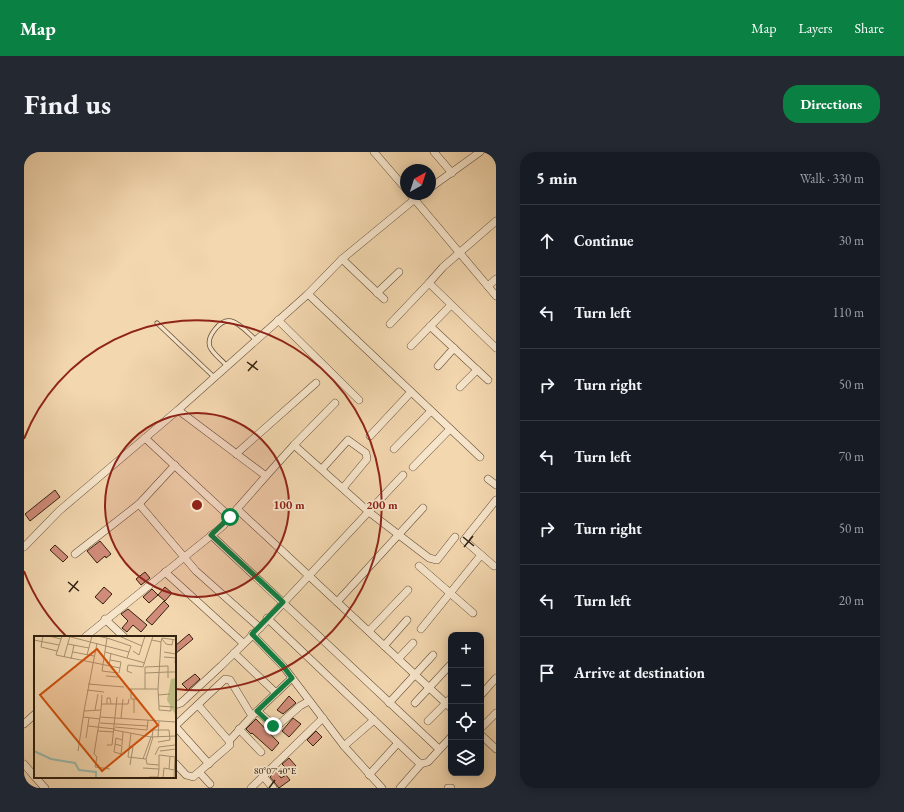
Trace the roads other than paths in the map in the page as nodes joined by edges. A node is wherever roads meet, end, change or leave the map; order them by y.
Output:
1 (374, 152) edge
2 (434, 152) edge
3 (480, 152) edge
4 (452, 173) junction
5 (400, 182) edge
6 (436, 184) edge
7 (408, 200) edge
8 (415, 200) edge
9 (496, 221) edge
10 (459, 252) junction
11 (342, 259) junction
12 (399, 272) dead end
13 (496, 279) edge
14 (429, 284) junction
15 (488, 286) junction
16 (308, 294) junction
17 (377, 294) junction
18 (496, 296) edge
19 (384, 299) dead end
20 (451, 305) junction
21 (278, 320) junction
22 (157, 323) dead end
23 (390, 324) dead end
24 (430, 326) junction
25 (256, 340) junction
26 (411, 346) dead end
27 (454, 348) junction
28 (496, 348) edge
29 (227, 366) junction
30 (438, 366) dead end
31 (477, 370) junction
32 (214, 378) junction
33 (488, 380) dead end
34 (316, 383) dead end
35 (460, 387) dead end
36 (411, 392) junction
37 (359, 400) dead end
38 (335, 404) dead end
39 (178, 410) junction
40 (431, 411) junction
41 (450, 429) junction
42 (370, 436) dead end
43 (145, 438) junction
44 (294, 444) junction
45 (394, 449) dead end
46 (236, 454) junction
47 (480, 457) dead end
48 (175, 465) junction
49 (413, 467) dead end
50 (322, 469) junction
51 (403, 475) dead end
52 (266, 476) junction
53 (488, 479) dead end
54 (496, 485) edge
55 (343, 488) junction
56 (496, 500) edge
57 (139, 504) junction
58 (423, 508) dead end
59 (237, 509) junction
60 (369, 512) junction
61 (230, 517) junction
62 (211, 535) junction
63 (399, 535) junction
64 (455, 537) dead end
65 (24, 547) edge
66 (75, 554) dead end
67 (481, 555) junction
68 (185, 557) junction
69 (419, 566) dead end
70 (494, 566) dead end
71 (165, 572) junction
72 (308, 575) junction
73 (408, 590) dead end
74 (451, 592) junction
75 (283, 602) junction
76 (337, 602) junction
77 (473, 614) dead end
78 (267, 618) junction
79 (105, 619) junction
80 (407, 620) dead end
81 (260, 628) junction
82 (421, 629) dead end
83 (369, 631) junction
84 (252, 634) junction
85 (86, 636) edge
86 (123, 636) edge
87 (413, 643) dead end
88 (243, 644) junction
89 (384, 646) junction
90 (234, 653) junction
91 (433, 655) dead end
92 (398, 659) junction
93 (448, 667) edge
94 (415, 674) junction
95 (292, 678) junction
96 (496, 678) edge
97 (430, 688) junction
98 (484, 692) edge
99 (276, 694) junction
100 (309, 701) junction
101 (448, 702) edge
102 (389, 703) junction
103 (415, 703) dead end
104 (448, 704) edge
105 (176, 705) edge
106 (198, 705) junction
107 (496, 713) edge
108 (254, 714) junction
109 (34, 715) edge
110 (323, 718) junction
111 (374, 720) junction
112 (428, 721) dead end
113 (24, 724) edge
114 (176, 725) edge
115 (484, 725) edge
116 (176, 727) edge
117 (239, 729) junction
118 (484, 738) edge
119 (448, 740) edge
120 (229, 741) junction
121 (398, 744) junction
122 (344, 746) junction
123 (495, 747) edge
124 (439, 749) junction
125 (261, 752) dead end
126 (24, 764) edge
127 (176, 764) edge
128 (209, 764) junction
129 (421, 764) junction
130 (200, 773) junction
131 (369, 775) junction
132 (34, 776) edge
133 (263, 776) junction
134 (36, 778) edge
135 (210, 784) dead end
136 (45, 788) edge
137 (251, 788) edge
138 (273, 788) edge
139 (382, 788) edge
140 (400, 788) edge
141 (448, 788) edge
142 (451, 788) edge

1 - 5 street
2 - 4 street
3 - 4 street
4 - 6 street
7 - 11 street
8 - 10 street
9 - 10 street
10 - 14 street
10 - 15 street
11 - 16 street
11 - 17 street
12 - 17 street
13 - 15 street
14 - 20 street
14 - 23 street
15 - 18 street
16 - 21 street
16 - 36 street
17 - 19 street
20 - 24 street
20 - 28 street
21 - 25 street
21 - 37 street
22 - 32 lane
24 - 26 street
24 - 27 street
25 - 29 street
25 - 29 lane
27 - 30 street
27 - 31 street
29 - 32 street
31 - 33 street
31 - 35 street
32 - 39 street
34 - 46 street
36 - 40 street
36 - 42 street
38 - 44 street
39 - 43 street
39 - 46 street
40 - 41 street
40 - 45 street
41 - 47 street
41 - 49 street
43 - 48 street
43 - 65 street
44 - 50 street
44 - 52 street
46 - 52 street
48 - 57 street
48 - 61 street
50 - 55 street
50 - 55 street
51 - 60 street
52 - 59 street
53 - 54 street
55 - 60 street
56 - 67 street
57 - 66 street
57 - 68 street
58 - 63 street
59 - 61 street
59 - 72 street
60 - 63 street
60 - 72 street
61 - 62 street
62 - 68 street
62 - 75 street
63 - 64 street
63 - 76 street
67 - 70 street
67 - 74 street
68 - 71 street
68 - 81 street
69 - 74 street
71 - 79 street
71 - 88 street
72 - 75 street
72 - 76 street
73 - 83 street
74 - 77 street
74 - 82 street
75 - 78 street
75 - 102 street
76 - 83 street
78 - 81 street
78 - 111 street
79 - 85 street
79 - 86 street
80 - 89 street
81 - 84 street
83 - 89 street
84 - 88 street
84 - 95 street
87 - 92 street
88 - 90 street
89 - 92 street
90 - 99 street
90 - 105 street
91 - 94 street
92 - 94 street
93 - 97 street
94 - 97 street
94 - 102 street
95 - 99 street
95 - 100 street
96 - 98 street
97 - 101 street
97 - 103 street
99 - 108 street
100 - 108 street
100 - 110 street
102 - 124 street
104 - 112 street
106 - 108 street
106 - 114 street
106 - 120 street
107 - 115 street
108 - 117 street
109 - 113 street
110 - 122 street
110 - 133 street
111 - 121 street
111 - 122 street
116 - 128 street
117 - 120 street
117 - 125 street
118 - 123 street
119 - 124 street
120 - 128 street
121 - 129 street
121 - 131 street
122 - 131 street
124 - 129 street
126 - 132 street
127 - 130 street
128 - 130 street
129 - 140 street
130 - 135 street
131 - 139 street
133 - 137 street
133 - 138 street
134 - 136 street
141 - 142 street

